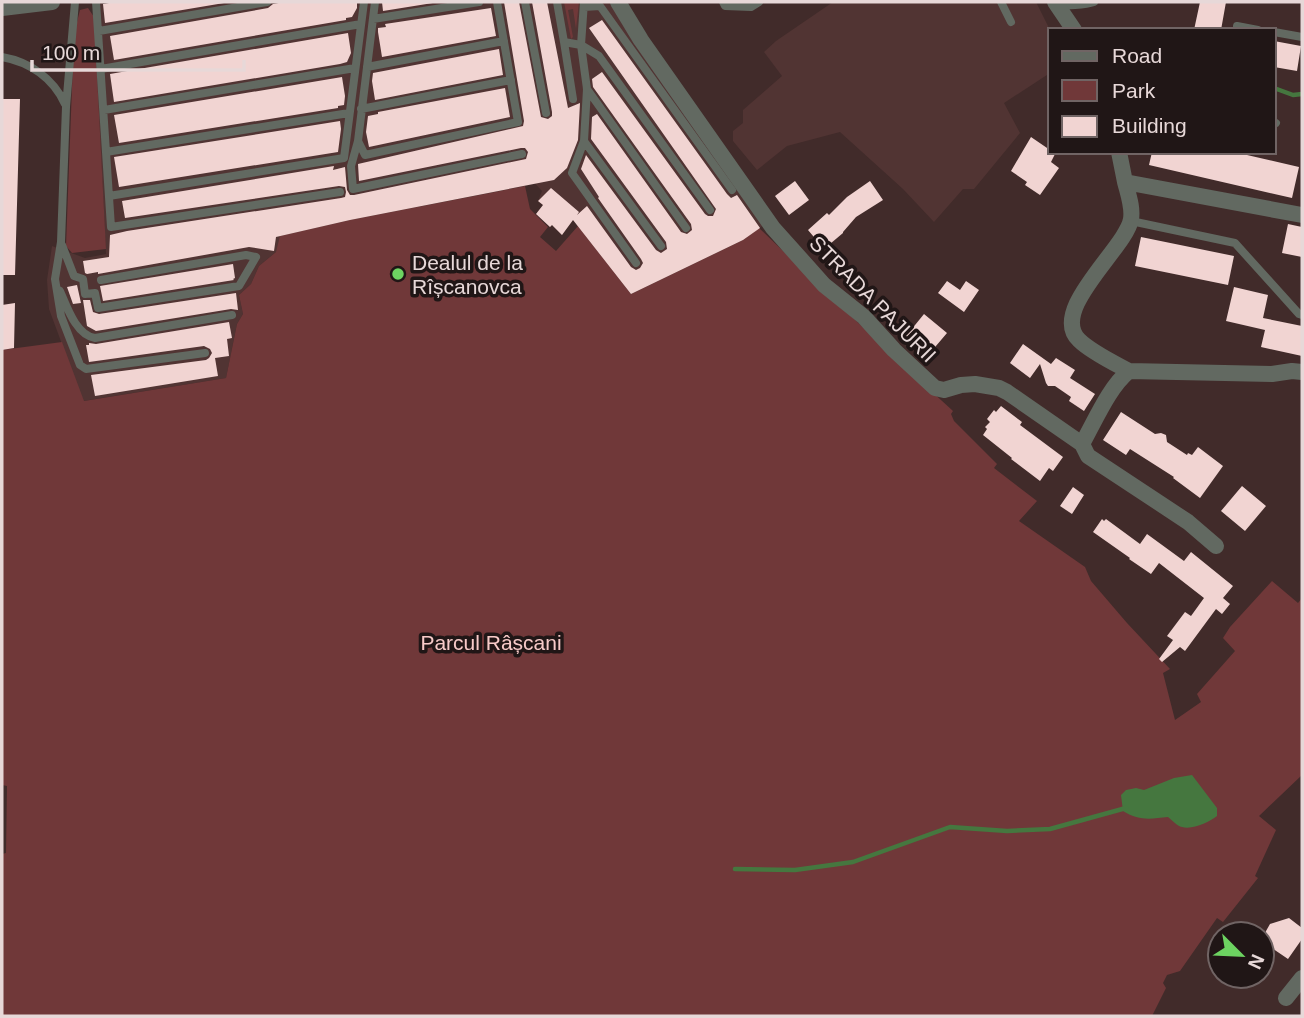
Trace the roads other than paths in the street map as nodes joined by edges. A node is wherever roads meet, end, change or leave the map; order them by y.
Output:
1 (52, 2) edge
2 (75, 2) edge
3 (96, 2) edge
4 (267, 2) edge
5 (364, 2) edge
6 (375, 2) edge
7 (479, 2) edge
8 (497, 2) edge
9 (525, 2) edge
10 (557, 2) edge
11 (618, 2) edge
12 (723, 2) edge
13 (759, 2) edge
14 (1001, 2) edge
15 (1094, 2) edge
16 (1080, 3) edge
17 (1057, 4) edge
18 (584, 5) edge
19 (2, 8) edge
20 (373, 19) junction
21 (1012, 22) dead end
22 (361, 24) junction
23 (1237, 26) dead end
24 (1073, 28) edge
25 (1248, 28) edge
26 (99, 31) junction
27 (1276, 32) edge
28 (1302, 37) edge
29 (504, 41) junction
30 (564, 43) junction
31 (580, 45) junction
32 (2, 57) edge
33 (367, 67) junction
34 (355, 68) junction
35 (101, 69) junction
36 (511, 80) junction
37 (587, 89) junction
38 (573, 99) dead end
39 (66, 107) junction
40 (362, 109) junction
41 (104, 110) junction
42 (349, 113) junction
43 (546, 113) dead end
44 (358, 141) junction
45 (584, 141) junction
46 (106, 152) junction
47 (522, 154) dead end
48 (1119, 154) edge
49 (1125, 182) junction
50 (732, 190) dead end
51 (340, 192) dead end
52 (109, 196) junction
53 (710, 210) dead end
54 (1302, 215) edge
55 (1131, 220) junction
56 (686, 228) dead end
57 (61, 242) junction
58 (661, 246) dead end
59 (636, 263) dead end
60 (55, 279) junction
61 (101, 280) dead end
62 (232, 315) dead end
63 (1302, 315) edge
64 (205, 352) dead end
65 (1129, 371) junction
66 (1302, 372) edge
67 (1082, 444) junction
68 (1216, 546) dead end
69 (1302, 978) edge
70 (1286, 998) dead end

1 - 19 street
2 - 39 lane
3 - 26 lane
4 - 26 lane
5 - 22 lane
6 - 20 lane
7 - 20 lane
8 - 29 lane
9 - 43 lane
10 - 30 lane
11 - 67 street, STRADA PAJURII
12 - 13 lane
14 - 21 lane
15 - 16 lane
16 - 17 lane
17 - 24 street
18 - 31 lane
18 - 50 lane
20 - 33 lane
22 - 34 lane
22 - 35 lane
23 - 25 lane
26 - 35 lane
27 - 28 lane
29 - 33 lane
29 - 36 lane
30 - 31 lane
30 - 38 lane
31 - 37 lane
31 - 53 lane
32 - 39 lane
33 - 40 lane
34 - 41 lane
34 - 42 lane
35 - 41 lane
36 - 40 lane
36 - 44 lane
37 - 45 lane
37 - 56 lane
39 - 57 lane
40 - 44 lane
41 - 46 lane
42 - 46 lane
42 - 52 lane
44 - 47 lane
45 - 58 lane
45 - 59 lane
46 - 52 lane
48 - 49 street
49 - 54 street
49 - 55 street
51 - 52 lane
55 - 63 lane
55 - 65 street
57 - 60 lane
57 - 61 lane
60 - 62 lane
60 - 64 lane
65 - 66 street
65 - 67 street
67 - 68 street, STRADA PAJURII
69 - 70 street

